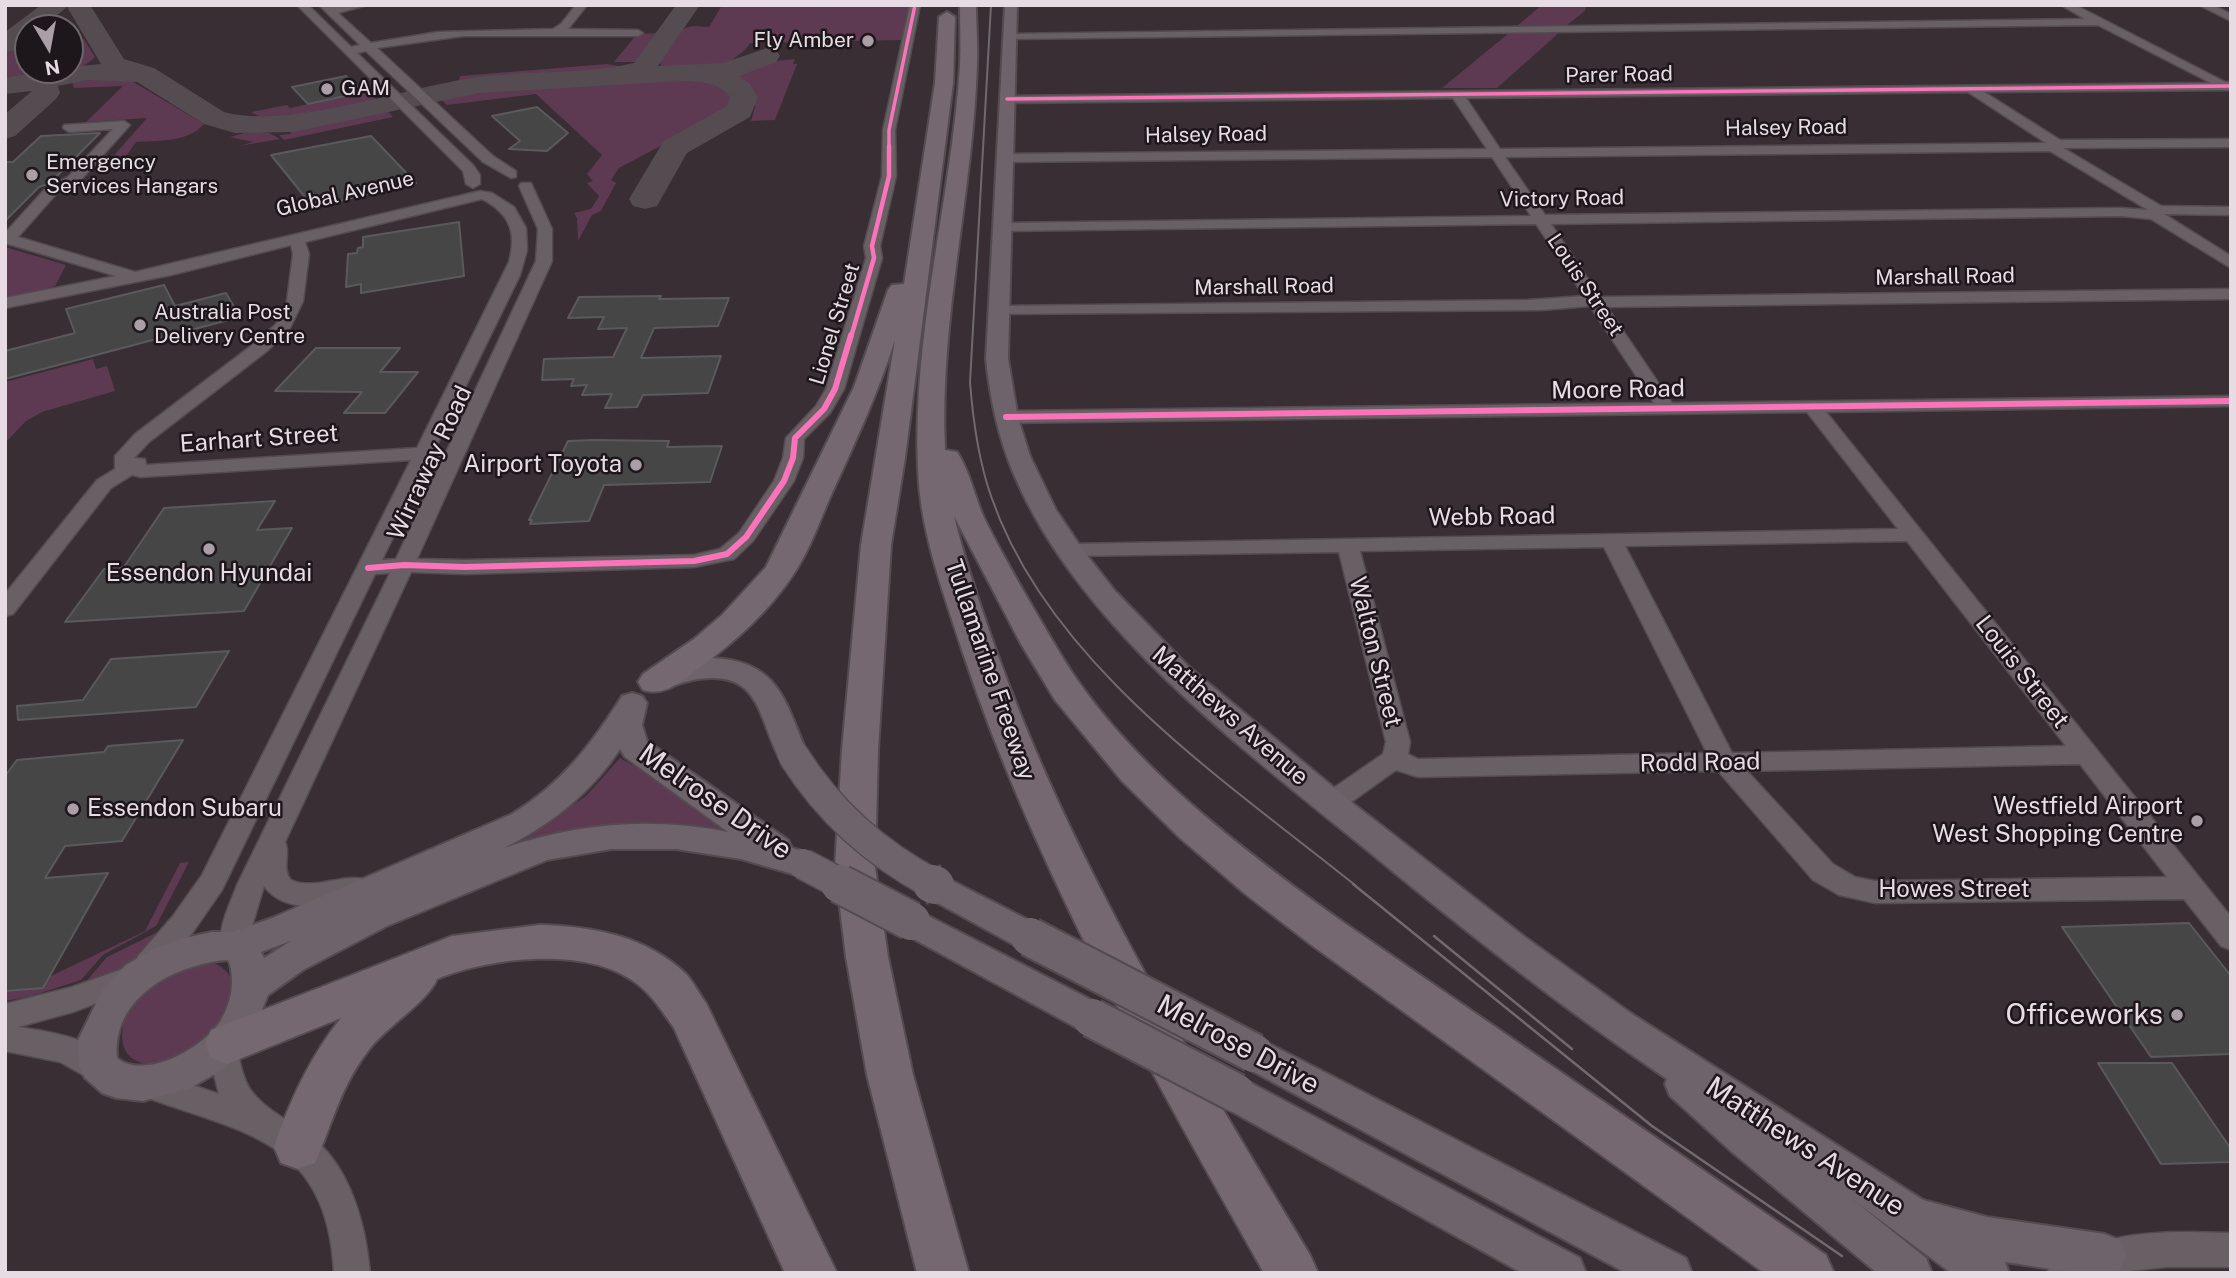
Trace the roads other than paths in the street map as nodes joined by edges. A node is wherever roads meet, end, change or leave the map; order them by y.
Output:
1 (302, 5) edge
2 (362, 5) edge
3 (582, 5) edge
4 (915, 5) edge
5 (934, 5) edge
6 (947, 5) edge
7 (968, 5) edge
8 (976, 5) edge
9 (1011, 5) edge
10 (2066, 5) edge
11 (2204, 5) edge
12 (327, 8) edge
13 (2231, 18) edge
14 (2098, 22) junction
15 (556, 30) junction
16 (638, 33) dead end
17 (1010, 36) junction
18 (368, 47) junction
19 (348, 51) junction
20 (957, 71) junction
21 (2225, 86) edge
22 (1969, 88) junction
23 (1457, 94) junction
24 (1007, 99) junction
25 (440, 116) junction
26 (419, 120) junction
27 (69, 128) dead end
28 (2231, 144) edge
29 (2055, 145) junction
30 (1497, 152) junction
31 (1005, 158) junction
32 (518, 180) junction
33 (478, 190) junction
34 (927, 191) junction
35 (2231, 211) edge
36 (2155, 212) junction
37 (1542, 220) junction
38 (1003, 227) junction
39 (295, 236) junction
40 (7, 239) edge
41 (232, 249) junction
42 (2231, 263) edge
43 (114, 272) junction
44 (146, 275) junction
45 (534, 283) junction
46 (507, 285) junction
47 (2231, 294) edge
48 (38, 296) junction
49 (5, 303) edge
50 (1598, 304) junction
51 (999, 311) junction
52 (938, 324) junction
53 (2231, 401) edge
54 (1812, 406) junction
55 (1666, 408) junction
56 (1006, 418) junction
57 (157, 425) junction
58 (458, 447) junction
59 (426, 449) junction
60 (160, 459) junction
61 (206, 463) junction
62 (126, 469) junction
63 (1915, 535) junction
64 (1612, 541) junction
65 (1348, 546) junction
66 (1071, 550) junction
67 (404, 565) junction
68 (368, 568) junction
69 (5, 609) edge
70 (644, 692) junction
71 (335, 711) junction
72 (297, 714) junction
73 (2087, 755) junction
74 (1395, 758) junction
75 (1724, 762) junction
76 (1331, 803) junction
77 (275, 837) junction
78 (803, 864) junction
79 (406, 876) junction
80 (2191, 888) junction
81 (2231, 938) edge
82 (235, 946) junction
83 (452, 954) junction
84 (141, 973) junction
85 (251, 987) junction
86 (5, 1017) edge
87 (1620, 1027) junction
88 (5, 1038) edge
89 (224, 1046) junction
90 (101, 1071) junction
91 (148, 1084) junction
92 (280, 1136) junction
93 (1907, 1213) junction
94 (2231, 1250) edge
95 (2105, 1255) junction
96 (352, 1273) edge
97 (811, 1273) edge
98 (943, 1273) edge
99 (1292, 1273) edge
100 (1565, 1273) edge
101 (1671, 1273) edge
102 (1808, 1273) edge
103 (1911, 1273) edge
104 (1988, 1273) edge
105 (2064, 1273) edge

1 - 19 street, Wirraway Road
2 - 12 street
3 - 15 street
4 - 67 street, Lionel Street
5 - 20 highway
6 - 20 highway, Tullamarine Freeway
7 - 20 highway, Tullamarine Freeway
8 - 20 highway
9 - 17 main road, Matthews Avenue
10 - 14 street
11 - 13 street
12 - 18 street, Wirraway Road
14 - 17 street
14 - 21 street
15 - 16 street
15 - 18 street
17 - 24 main road, Matthews Avenue
18 - 19 street
18 - 25 street, Wirraway Road
19 - 26 street, Wirraway Road
20 - 34 highway, Tullamarine Freeway
20 - 52 highway, Tullamarine Freeway
21 - 22 street, Parer Road
22 - 23 street, Parer Road
22 - 29 street
23 - 24 street, Parer Road
23 - 30 street, Louis Street
24 - 31 main road, Matthews Avenue
25 - 26 street
25 - 32 street, Wirraway Road
26 - 33 street, Wirraway Road
27 - 40 street
28 - 29 street, Halsey Road
29 - 30 street, Halsey Road
29 - 36 street
30 - 31 street, Halsey Road
30 - 37 street, Louis Street
31 - 38 main road, Matthews Avenue
32 - 33 street
32 - 33 street
32 - 45 street, Wirraway Road
33 - 39 street, Global Avenue
33 - 46 street, Wirraway Road
34 - 70 highway
34 - 98 highway, Tullamarine Freeway
35 - 36 street, Victory Road
36 - 37 street, Victory Road
36 - 42 street
37 - 38 street, Victory Road
37 - 50 street, Louis Street
38 - 51 main road, Matthews Avenue
39 - 41 street, Global Avenue
39 - 57 street, Earhart Street
40 - 43 street
41 - 43 street, Global Avenue
41 - 44 street, Global Avenue
43 - 44 street
43 - 48 street, Global Avenue
44 - 48 street, Global Avenue
45 - 46 street
45 - 58 street, Wirraway Road
46 - 59 street, Wirraway Road
47 - 50 street, Marshall Road
48 - 49 street, Global Avenue
50 - 51 street, Marshall Road
50 - 55 street, Louis Street
51 - 56 main road, Matthews Avenue
52 - 99 highway, Tullamarine Freeway
52 - 102 highway
53 - 54 street, Moore Road
54 - 55 street, Moore Road
54 - 63 street, Louis Street
55 - 56 street, Moore Road
56 - 66 main road, Matthews Avenue
57 - 60 street, Earhart Street
57 - 62 street, Earhart Street
58 - 59 street, Earhart Street
58 - 67 street, Wirraway Road
59 - 61 street, Earhart Street
59 - 68 street, Wirraway Road
60 - 61 street, Earhart Street
60 - 62 street
61 - 62 street, Earhart Street
62 - 69 street
63 - 64 street, Webb Road
63 - 73 street, Louis Street
64 - 65 street, Webb Road
64 - 75 street, Howes Street
65 - 66 street, Webb Road
65 - 74 street, Walton Street
66 - 76 main road, Matthews Avenue
67 - 68 street, Lionel Street
67 - 71 street, Wirraway Road
68 - 72 street, Wirraway Road
70 - 78 main road, Melrose Drive
70 - 79 main road
70 - 101 main road, Melrose Drive, bridge
71 - 72 street
71 - 77 street, Wirraway Road
72 - 84 street, Wirraway Road
73 - 75 street, Rodd Road
73 - 80 street, Louis Street
74 - 75 street, Rodd Road
74 - 76 street
75 - 80 street, Howes Street
76 - 87 main road, Matthews Avenue
77 - 79 street, Wirraway Road
77 - 82 street, Wirraway Road
78 - 85 main road
78 - 100 main road, Melrose Drive, bridge
79 - 82 main road
80 - 81 street, Louis Street
82 - 84 main road
82 - 85 main road
83 - 89 highway
83 - 92 highway
83 - 97 highway
84 - 86 street
84 - 90 main road
85 - 89 main road
87 - 93 main road, Matthews Avenue
87 - 103 main road, Matthews Avenue
88 - 90 street
89 - 91 main road
89 - 92 street
90 - 91 main road
91 - 92 street
92 - 96 street
93 - 95 main road
93 - 104 main road, Matthews Avenue
94 - 95 street
95 - 105 street

